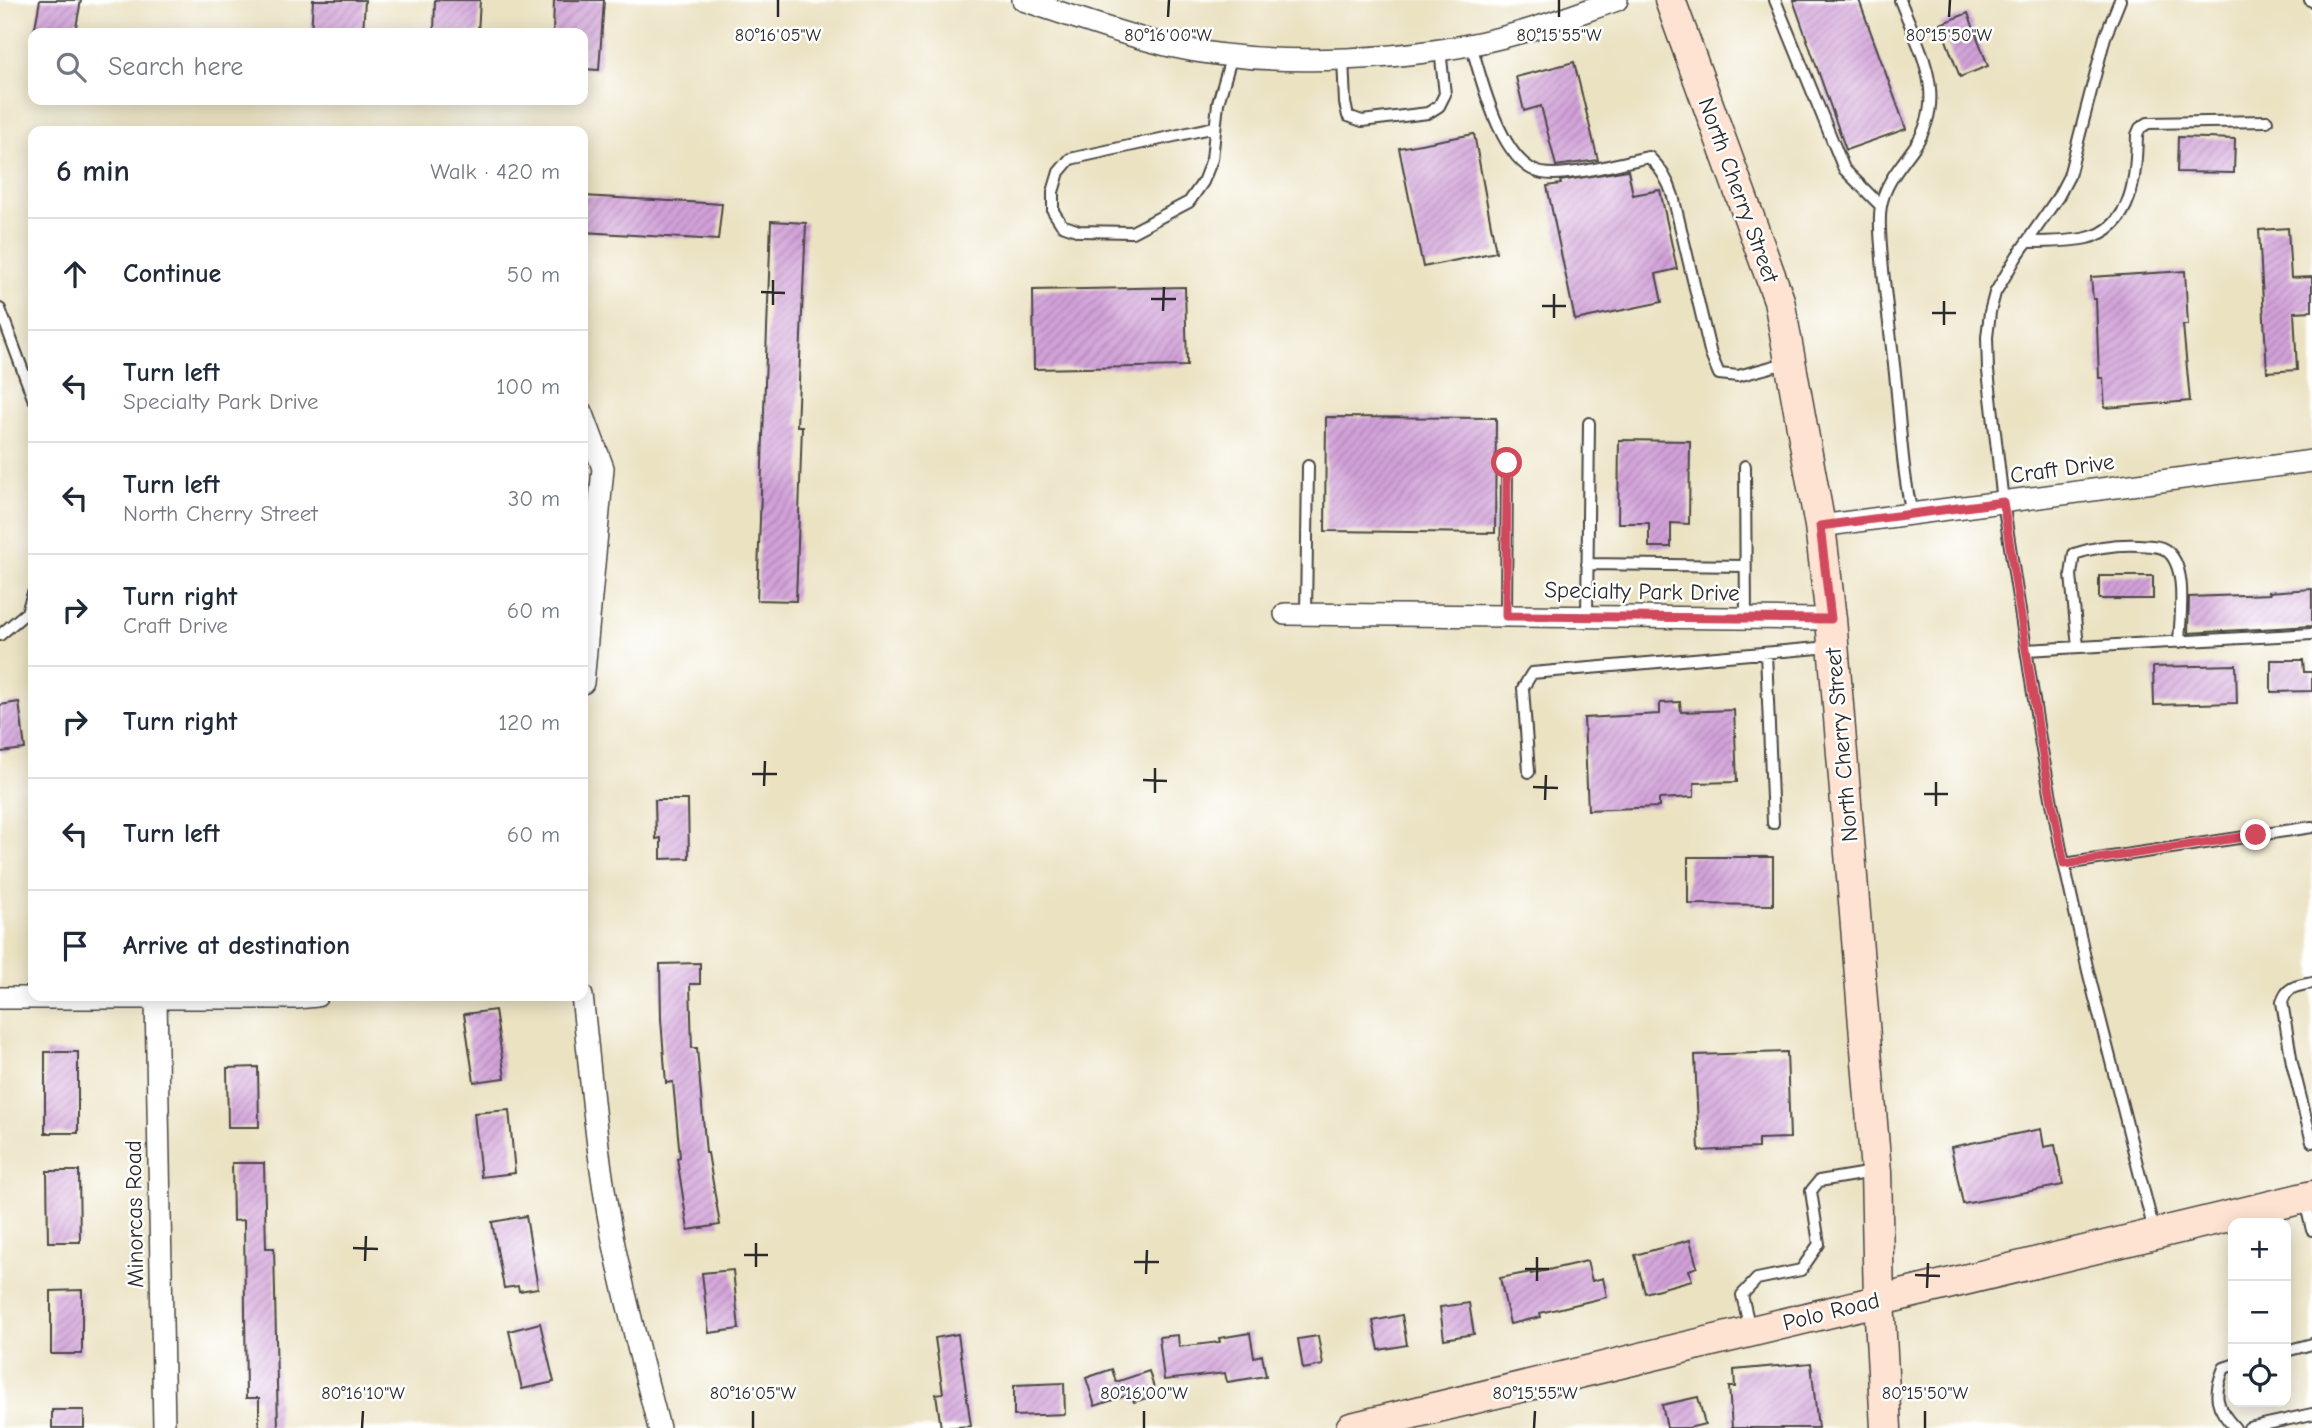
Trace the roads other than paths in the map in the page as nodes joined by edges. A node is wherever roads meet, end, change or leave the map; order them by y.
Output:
1 (1023, 0) edge
2 (1617, 0) edge
3 (1670, 0) edge
4 (1775, 0) edge
5 (1900, 0) edge
6 (2120, 0) edge
7 (1471, 44) junction
8 (1440, 50) junction
9 (1233, 55) junction
10 (1343, 58) junction
11 (2267, 121) dead end
12 (1215, 127) junction
13 (1881, 206) junction
14 (2028, 242) junction
15 (0, 309) edge
16 (1789, 362) junction
17 (28, 385) edge
18 (1589, 423) dead end
19 (588, 428) edge
20 (2312, 461) edge
21 (1507, 463) dead end
22 (1308, 466) dead end
23 (1745, 466) dead end
24 (2003, 502) junction
25 (1912, 514) junction
26 (1820, 526) junction
27 (1587, 564) junction
28 (1745, 566) junction
29 (28, 609) edge
30 (1296, 614) joint
31 (1506, 616) junction
32 (1587, 617) junction
33 (1746, 618) junction
34 (588, 629) edge
35 (1832, 633) junction
36 (2312, 634) edge
37 (0, 635) edge
38 (2179, 642) junction
39 (2078, 648) junction
40 (2026, 650) junction
41 (1766, 653) junction
42 (1529, 772) dead end
43 (1773, 823) dead end
44 (2312, 827) edge
45 (2064, 864) junction
46 (2312, 983) edge
47 (0, 998) edge
48 (28, 998) edge
49 (156, 1001) edge
50 (584, 1001) edge
51 (2312, 1142) edge
52 (1876, 1172) junction
53 (2308, 1197) edge
54 (2312, 1230) edge
55 (2154, 1233) junction
56 (1879, 1299) junction
57 (1750, 1332) junction
58 (2312, 1344) edge
59 (2291, 1350) edge
60 (2228, 1367) edge
61 (2312, 1413) edge
62 (164, 1428) edge
63 (659, 1428) edge
64 (1351, 1428) edge
65 (1886, 1428) edge
66 (2235, 1428) edge
67 (2249, 1428) edge

1 - 9 street
2 - 7 street
3 - 16 main road, North Cherry Street
4 - 13 lane
5 - 13 lane
6 - 14 lane
7 - 8 street
7 - 16 lane
8 - 10 street
8 - 10 lane
9 - 10 street
9 - 12 lane
11 - 14 lane
12 - 12 lane
13 - 25 lane
14 - 24 lane
15 - 17 lane
16 - 26 main road, North Cherry Street
18 - 27 lane
19 - 34 street
20 - 24 street, Craft Drive
21 - 31 lane
22 - 30 lane
23 - 28 lane
24 - 25 street, Craft Drive
24 - 40 lane
25 - 26 street, Craft Drive
26 - 35 main road, North Cherry Street
27 - 28 lane
27 - 32 lane
28 - 33 lane
29 - 37 lane
30 - 31 street, Specialty Park Drive
31 - 32 street, Specialty Park Drive
32 - 33 street, Specialty Park Drive
33 - 35 street, Specialty Park Drive
35 - 41 lane
35 - 52 main road, North Cherry Street
36 - 38 lane
38 - 39 lane
38 - 39 lane
39 - 40 lane
40 - 45 lane
41 - 42 lane
41 - 43 lane
44 - 45 lane
45 - 55 lane
46 - 51 lane
47 - 48 street
49 - 62 street, Minorcas Road
50 - 63 street
52 - 56 main road, North Cherry Street
52 - 57 lane
53 - 54 lane
53 - 55 main road, Polo Road
55 - 56 main road, Polo Road
56 - 57 main road, Polo Road
56 - 65 main road, North Cherry Street
57 - 64 main road, Polo Road
58 - 59 lane
60 - 66 lane
61 - 67 lane

